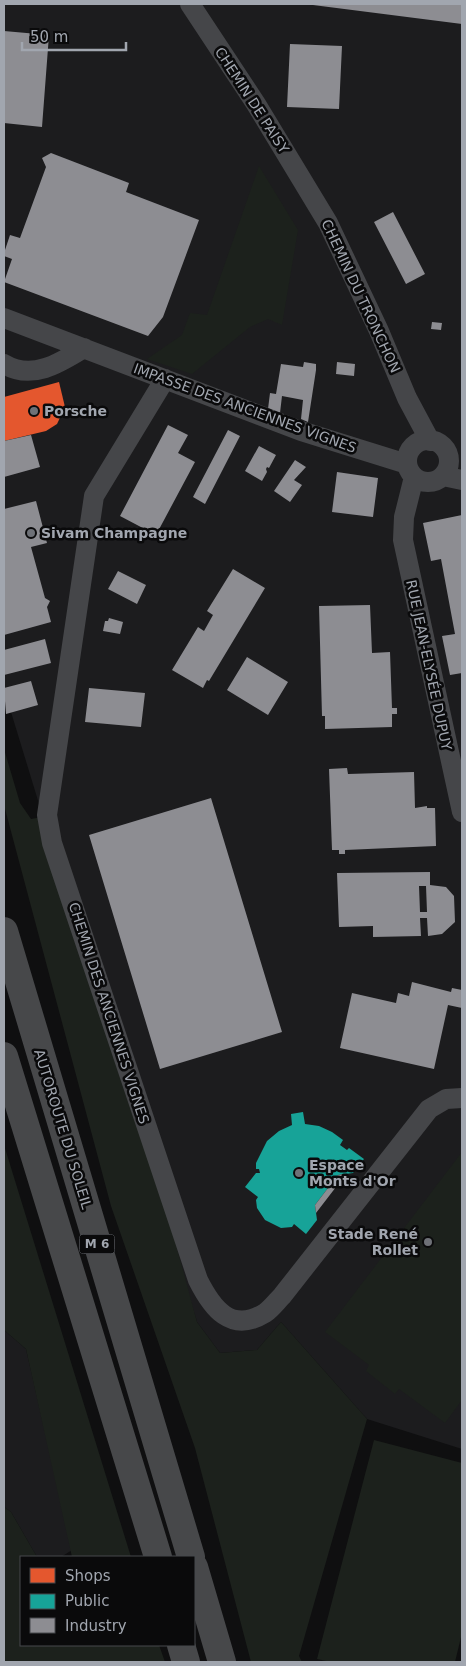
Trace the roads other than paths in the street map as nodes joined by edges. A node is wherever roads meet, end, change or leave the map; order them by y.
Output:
1 (190, 4) edge
2 (313, 196) joint
3 (4, 318) edge
4 (84, 348) junction
5 (4, 364) edge
6 (164, 379) junction
7 (424, 442) junction
8 (454, 473) edge
9 (415, 474) junction
10 (462, 812) edge
11 (4, 931) edge
12 (4, 1056) edge
13 (462, 1098) edge
14 (158, 1556) edge
15 (191, 1556) edge
16 (195, 1570) edge
17 (181, 1646) edge
18 (186, 1662) edge
19 (222, 1662) edge

1 - 2 street, CHEMIN DE PAISY
2 - 7 street, CHEMIN DU TRONCHON
3 - 4 street, IMPASSE DES ANCIENNES VIGNES
4 - 5 street
4 - 6 street, IMPASSE DES ANCIENNES VIGNES
6 - 9 street, IMPASSE DES ANCIENNES VIGNES
6 - 13 street, CHEMIN DES ANCIENNES VIGNES
7 - 8 street
7 - 9 street
8 - 9 street
9 - 10 street, RUE JEAN-ELYSÉE DUPUY
11 - 15 highway, AUTOROUTE DU SOLEIL / M 6
12 - 14 highway, M 6
16 - 19 highway
17 - 18 highway

